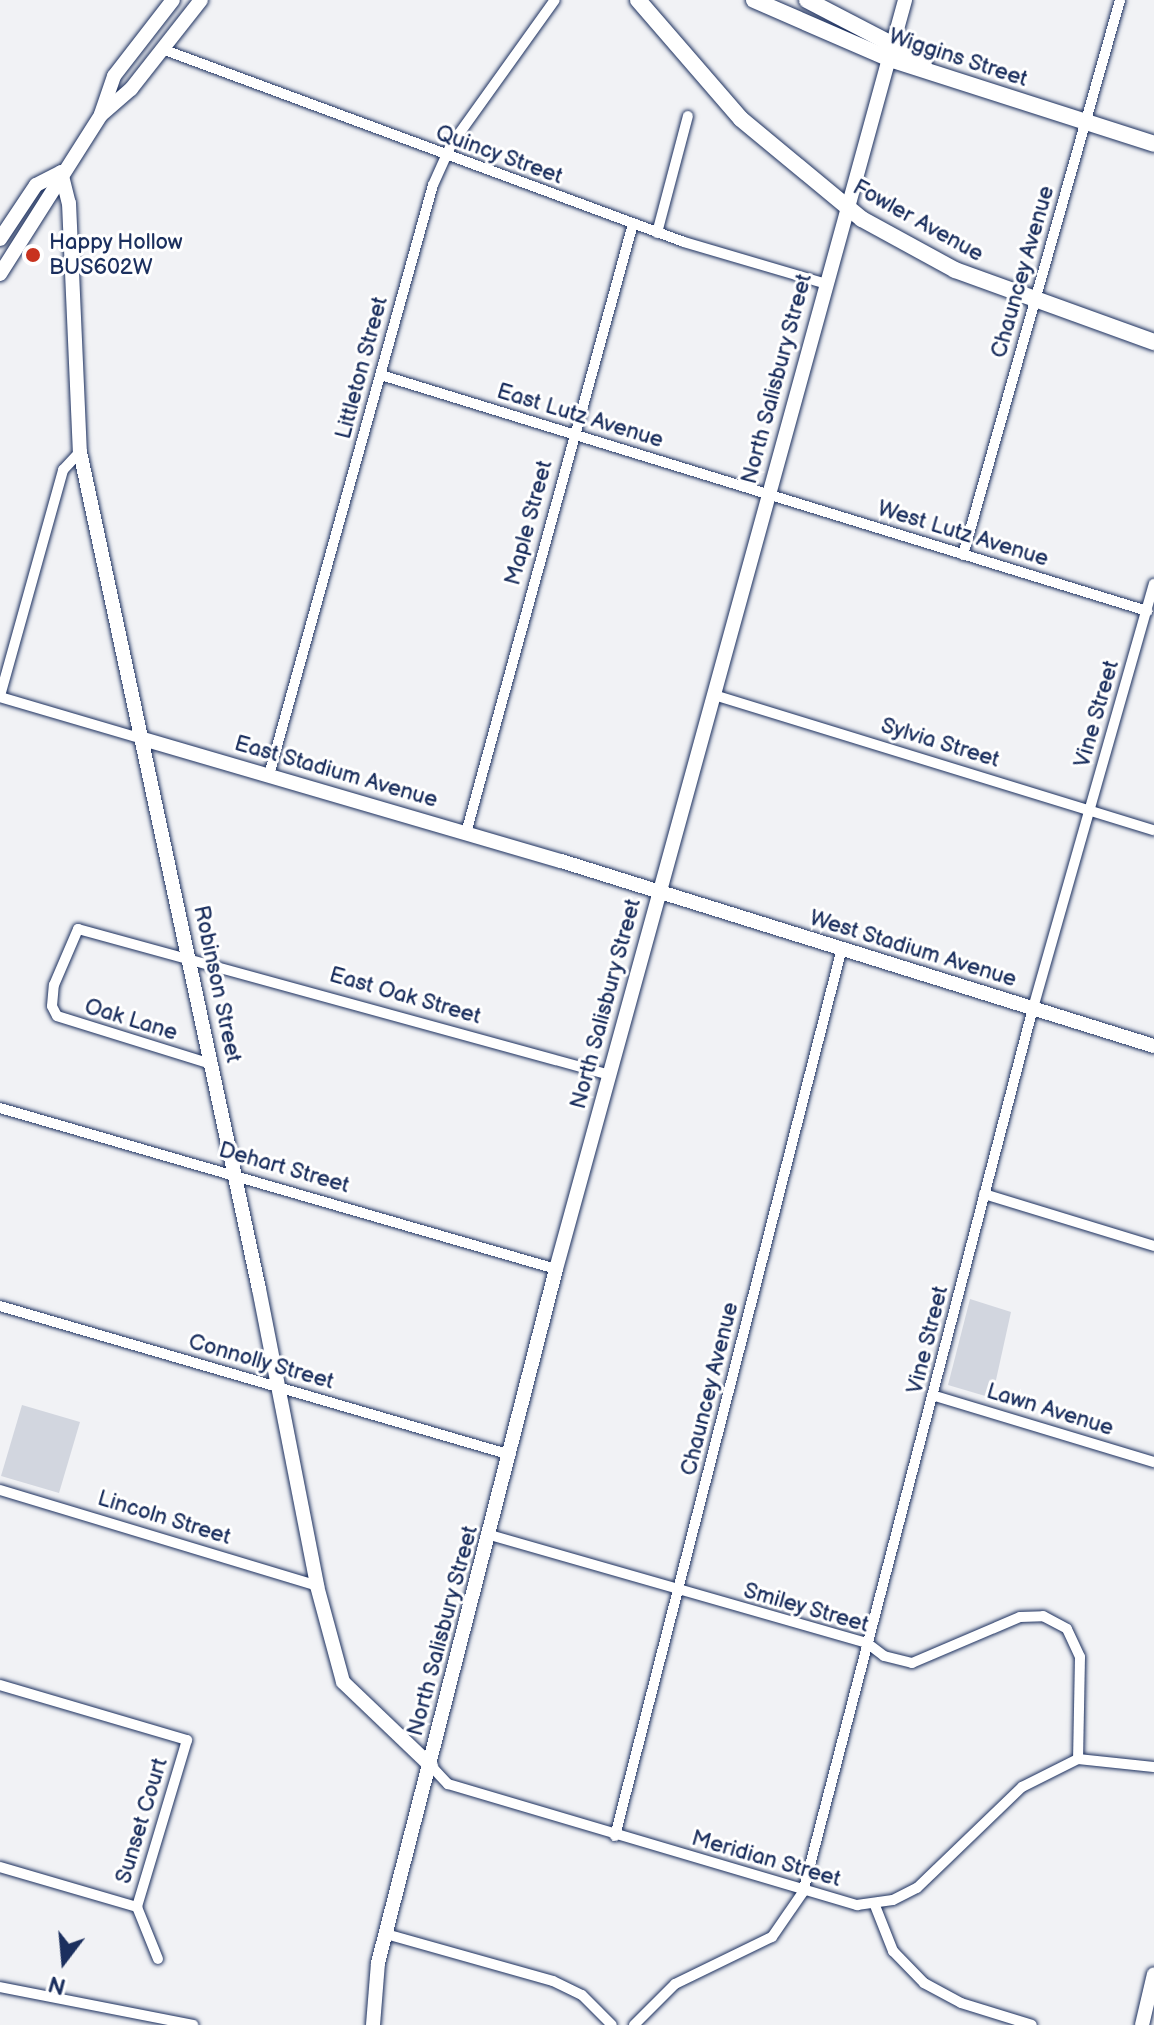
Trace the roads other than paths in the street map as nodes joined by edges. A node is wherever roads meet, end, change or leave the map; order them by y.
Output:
1 (173, 0) edge
2 (201, 0) edge
3 (555, 0) edge
4 (638, 0) edge
5 (754, 0) edge
6 (807, 0) edge
7 (905, 0) edge
8 (1120, 0) edge
9 (162, 49) junction
10 (891, 53) junction
11 (101, 115) junction
12 (688, 116) dead end
13 (1086, 122) junction
14 (1154, 144) edge
15 (445, 157) junction
16 (61, 172) junction
17 (847, 208) junction
18 (633, 224) junction
19 (657, 233) junction
20 (0, 239) edge
21 (0, 274) edge
22 (827, 284) junction
23 (1035, 303) junction
24 (1154, 342) edge
25 (381, 375) junction
26 (574, 436) junction
27 (80, 452) junction
28 (768, 495) junction
29 (963, 555) junction
30 (1154, 584) edge
31 (1147, 611) junction
32 (714, 695) junction
33 (0, 696) edge
34 (143, 739) junction
35 (269, 775) junction
36 (1090, 810) junction
37 (1154, 830) edge
38 (466, 833) junction
39 (659, 892) junction
40 (841, 952) junction
41 (190, 962) junction
42 (1033, 1008) junction
43 (1154, 1046) edge
44 (211, 1064) junction
45 (610, 1075) junction
46 (0, 1108) edge
47 (234, 1175) junction
48 (984, 1194) junction
49 (1154, 1246) edge
50 (556, 1269) junction
51 (0, 1306) edge
52 (279, 1388) junction
53 (935, 1396) junction
54 (511, 1455) junction
55 (1154, 1462) edge
56 (0, 1490) edge
57 (490, 1535) junction
58 (317, 1586) junction
59 (679, 1593) junction
60 (867, 1643) junction
61 (0, 1685) edge
62 (1078, 1759) junction
63 (431, 1766) junction
64 (1154, 1767) edge
65 (615, 1836) junction
66 (0, 1867) edge
67 (803, 1892) junction
68 (874, 1903) junction
69 (137, 1907) junction
70 (386, 1934) junction
71 (158, 1959) dead end
72 (1154, 1974) edge
73 (0, 1987) edge
74 (193, 2025) edge
75 (373, 2025) edge
76 (612, 2025) edge
77 (634, 2025) edge
78 (1032, 2025) edge
79 (1142, 2025) edge

1 - 11 street
2 - 9 street
3 - 15 street, Littleton Street
4 - 17 main road, Fowler Avenue
5 - 10 main road, Wiggins Street
6 - 10 main road
7 - 10 street, North Salisbury Street
8 - 13 street, Chauncey Avenue
9 - 11 street
9 - 15 street, Quincy Street
10 - 13 main road, Wiggins Street
10 - 17 street, North Salisbury Street
11 - 16 street
12 - 19 street
13 - 14 main road, Wiggins Street
13 - 23 street, Chauncey Avenue
15 - 18 street, Quincy Street
15 - 25 street, Littleton Street
16 - 20 street
16 - 21 street
16 - 27 street, Robinson Street
17 - 22 street, North Salisbury Street
17 - 23 main road, Fowler Avenue
18 - 19 street, Quincy Street
18 - 26 street, Maple Street
19 - 22 street, Quincy Street
22 - 28 street, North Salisbury Street
23 - 24 main road, Fowler Avenue
23 - 29 street, Chauncey Avenue
25 - 26 street, East Lutz Avenue
25 - 35 street, Littleton Street
26 - 28 street, East Lutz Avenue
26 - 38 street, Maple Street
27 - 33 street
27 - 34 street, Robinson Street
28 - 29 street, West Lutz Avenue
28 - 32 street, North Salisbury Street
29 - 31 street, West Lutz Avenue
30 - 31 street, Vine Street
31 - 36 street, Vine Street
32 - 36 street, Sylvia Street
32 - 39 street, North Salisbury Street
33 - 34 street, East Stadium Avenue
34 - 35 street, East Stadium Avenue
34 - 41 street, Robinson Street
35 - 38 street, East Stadium Avenue
36 - 37 street, Sylvia Street
36 - 42 street, Vine Street
38 - 39 street, East Stadium Avenue
39 - 40 street, West Stadium Avenue
39 - 45 street, North Salisbury Street
40 - 42 street, West Stadium Avenue
40 - 59 street, Chauncey Avenue
41 - 44 street, Robinson Street
41 - 44 street, Oak Lane
41 - 45 street, East Oak Street
42 - 43 street, West Stadium Avenue
42 - 48 street, Vine Street
44 - 47 street, Robinson Street
45 - 50 street, North Salisbury Street
46 - 47 street, Dehart Street
47 - 50 street, Dehart Street
47 - 52 street, Robinson Street
48 - 49 street
48 - 53 street, Vine Street
50 - 54 street, North Salisbury Street
51 - 52 street, Connolly Street
52 - 54 street, Connolly Street
52 - 58 street, Robinson Street
53 - 55 street, Lawn Avenue
53 - 60 street, Vine Street
54 - 57 street, North Salisbury Street
56 - 58 street, Lincoln Street
57 - 59 street, Smiley Street
57 - 63 street, North Salisbury Street
58 - 63 street, Robinson Street
59 - 60 street, Smiley Street
59 - 65 street, Chauncey Avenue
60 - 62 street, Smiley Street
60 - 67 street, Vine Street
61 - 69 street, Sunset Court
62 - 64 street
62 - 68 street, Meridian Street
63 - 65 street, Meridian Street
63 - 70 street, North Salisbury Street
65 - 67 street, Meridian Street
66 - 69 street
67 - 68 street, Meridian Street
67 - 77 street, Vine Street
68 - 78 street
69 - 71 street, Sunset Court
70 - 75 street, North Salisbury Street
70 - 76 street
72 - 79 street
73 - 74 street

